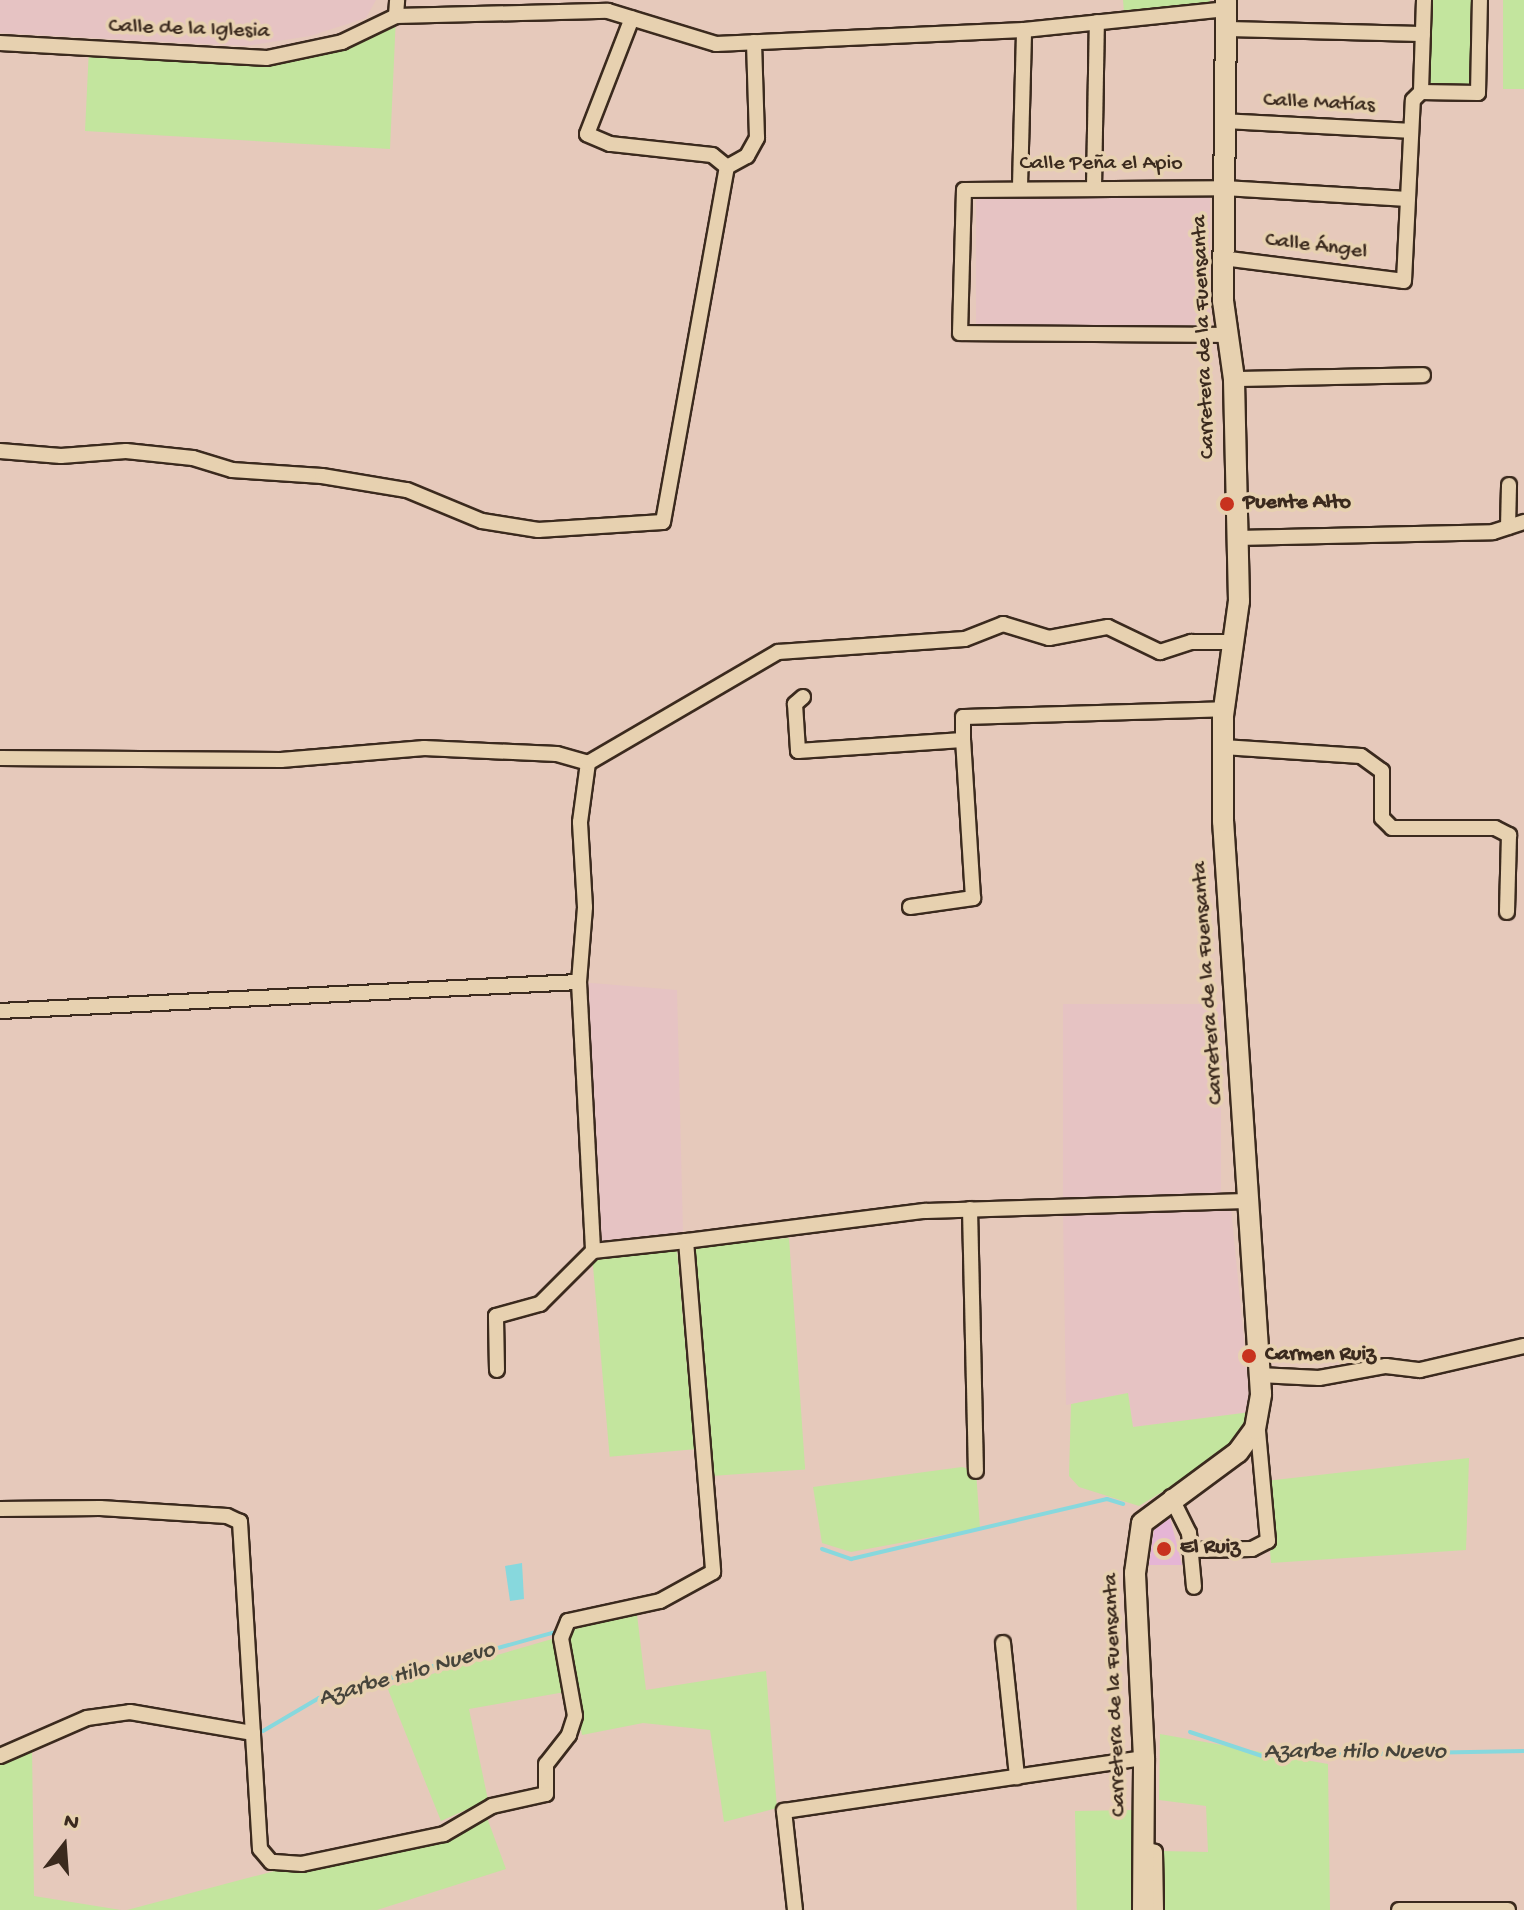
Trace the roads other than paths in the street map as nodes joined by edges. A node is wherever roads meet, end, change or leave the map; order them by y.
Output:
1 (397, 0) edge
2 (1424, 0) edge
3 (1480, 0) edge
4 (1226, 13) edge
5 (396, 16) junction
6 (632, 18) junction
7 (1097, 22) junction
8 (1024, 30) junction
9 (1423, 34) junction
10 (754, 42) junction
11 (0, 43) edge
12 (1421, 92) junction
13 (1223, 121) junction
14 (1411, 131) junction
15 (727, 167) junction
16 (1020, 186) junction
17 (1094, 187) junction
18 (1224, 188) junction
19 (1408, 199) junction
20 (1222, 258) junction
21 (1228, 335) junction
22 (1423, 375) dead end
23 (1234, 379) junction
24 (0, 451) edge
25 (1509, 485) dead end
26 (1524, 522) edge
27 (1508, 527) junction
28 (1237, 538) junction
29 (1236, 642) junction
30 (803, 697) dead end
31 (1225, 709) junction
32 (963, 740) junction
33 (1223, 747) junction
34 (0, 758) edge
35 (588, 763) junction
36 (910, 907) dead end
37 (1507, 912) dead end
38 (579, 982) junction
39 (0, 1011) edge
40 (1247, 1201) junction
41 (970, 1209) junction
42 (686, 1241) junction
43 (593, 1251) junction
44 (1524, 1346) edge
45 (497, 1370) dead end
46 (1259, 1375) junction
47 (1257, 1416) junction
48 (976, 1471) dead end
49 (1171, 1497) junction
50 (0, 1509) edge
51 (1190, 1550) junction
52 (1194, 1587) dead end
53 (1003, 1643) dead end
54 (253, 1733) junction
55 (0, 1756) edge
56 (1144, 1758) junction
57 (1017, 1777) junction
58 (1144, 1849) junction
59 (795, 1910) edge
60 (1143, 1910) edge
61 (1156, 1910) edge
62 (1399, 1910) edge
63 (1508, 1910) edge

1 - 5 street
2 - 9 street
3 - 12 street
4 - 7 street, Calle de la Iglesia
4 - 9 street, Calle de la Iglesia
4 - 13 main road, Carretera de la Fuensanta
5 - 6 street, Calle de la Iglesia
5 - 11 street, Calle de la Iglesia
6 - 10 street, Calle de la Iglesia
6 - 15 street
7 - 8 street, Calle de la Iglesia
7 - 17 street
8 - 10 street, Calle de la Iglesia
8 - 16 street
9 - 12 street
10 - 15 street
12 - 14 street
13 - 14 street, Calle Matías
13 - 18 main road, Carretera de la Fuensanta
14 - 19 street
15 - 24 street
16 - 17 street, Calle Peña el Apio
16 - 21 street, Calle Peña el Apio
17 - 18 street, Calle Peña el Apio
18 - 19 street, Calle Peña el Apio
18 - 20 main road, Carretera de la Fuensanta
19 - 20 street, Calle Ángel
20 - 21 main road, Carretera de la Fuensanta
21 - 23 main road, Carretera de la Fuensanta
22 - 23 street
23 - 28 main road, Carretera de la Fuensanta
25 - 27 street
26 - 27 street
27 - 28 street
28 - 29 main road, Carretera de la Fuensanta
29 - 31 main road, Carretera de la Fuensanta
29 - 35 street
30 - 32 street
31 - 32 street
31 - 33 main road, Carretera de la Fuensanta
32 - 36 street
33 - 37 street
33 - 40 main road, Carretera de la Fuensanta
34 - 35 street
35 - 38 street
38 - 39 street
38 - 43 street
40 - 41 street
40 - 46 main road, Carretera de la Fuensanta
41 - 42 street
41 - 48 street
42 - 43 street
42 - 54 street
43 - 45 street
44 - 46 street
46 - 47 main road, Carretera de la Fuensanta
47 - 49 main road, Carretera de la Fuensanta
47 - 51 street
49 - 51 street
49 - 56 main road, Carretera de la Fuensanta
50 - 54 street
51 - 52 street
53 - 57 street
54 - 55 street
56 - 57 street
56 - 58 main road, Carretera de la Fuensanta
57 - 59 street
58 - 60 main road, Carretera de la Fuensanta
58 - 61 street
62 - 63 street

